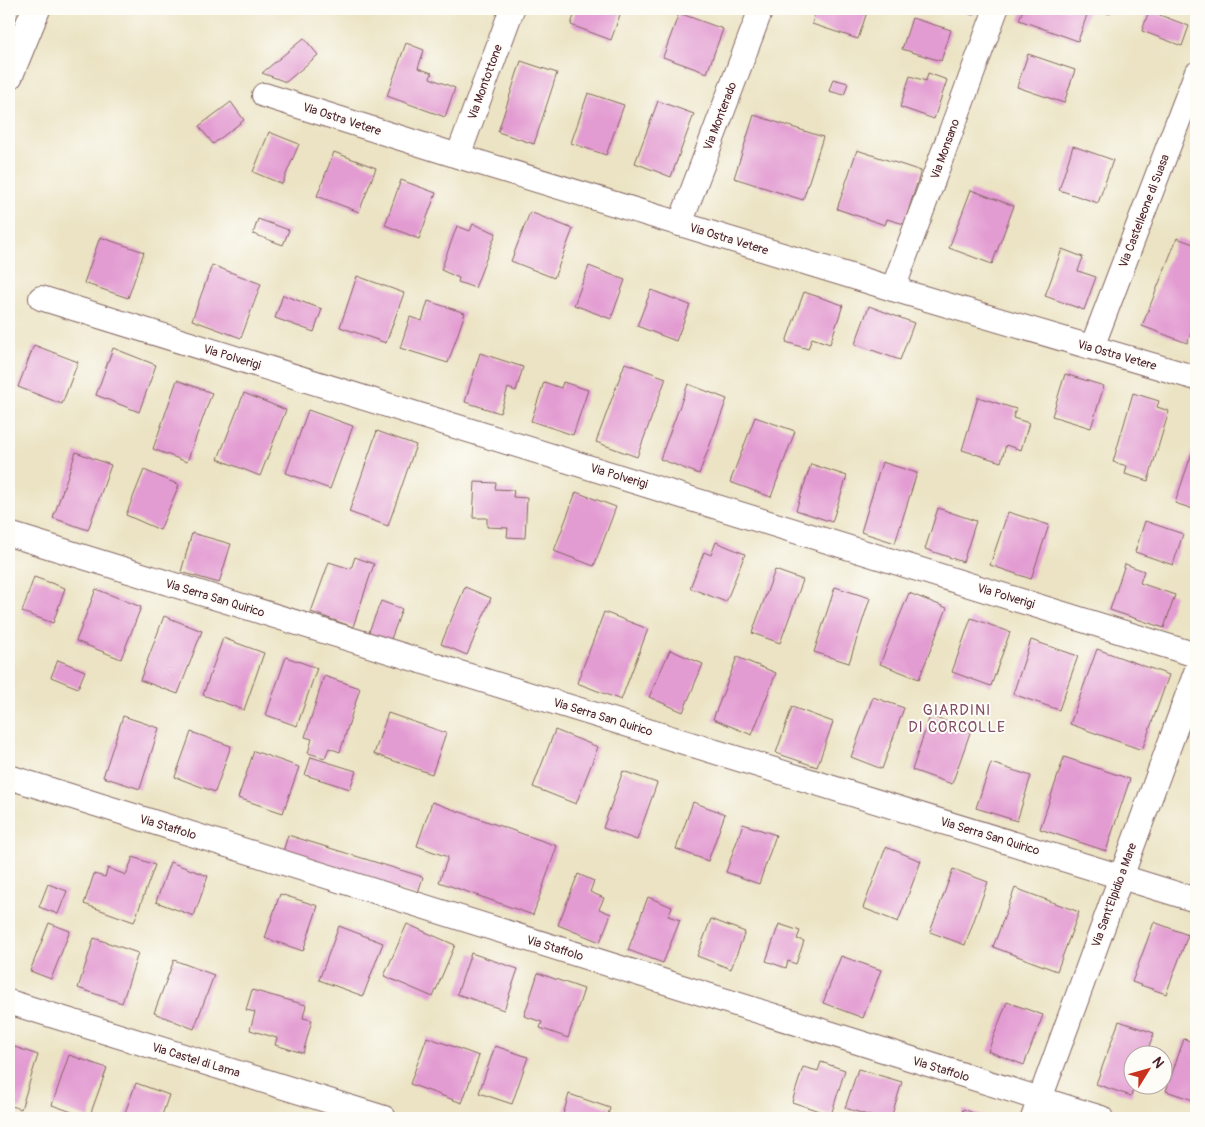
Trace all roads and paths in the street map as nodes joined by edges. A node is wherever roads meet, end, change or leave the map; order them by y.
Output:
1 (36, 9) edge
2 (512, 9) edge
3 (761, 9) edge
4 (996, 9) edge
5 (1196, 74) edge
6 (9, 75) edge
7 (264, 95) dead end
8 (458, 156) junction
9 (680, 224) junction
10 (893, 289) junction
11 (41, 298) dead end
12 (1092, 347) junction
13 (1196, 378) edge
14 (9, 534) edge
15 (1196, 655) edge
16 (1196, 672) edge
17 (9, 777) edge
18 (1121, 876) junction
19 (1196, 900) edge
20 (9, 1002) edge
21 (1036, 1109) edge
22 (384, 1118) edge
23 (1101, 1118) edge

1 - 6 street
2 - 8 street, Via Montottone
3 - 9 street, Via Monterado
4 - 10 street, Via Monsano
5 - 12 street, Via Castelleone di Suasa
7 - 8 street, Via Ostra Vetere
8 - 9 street, Via Ostra Vetere
9 - 10 street, Via Ostra Vetere
10 - 12 street, Via Ostra Vetere
11 - 15 street, Via Polverigi
12 - 13 street, Via Ostra Vetere
14 - 18 street, Via Serra San Quirico
16 - 18 street, Via Sant'Elpidio a Mare
17 - 21 street, Via Staffolo
18 - 19 street, Via Serra San Quirico
18 - 21 street, Via Sant'Elpidio a Mare
20 - 22 street, Via Castel di Lama
21 - 23 street, Via Staffolo

